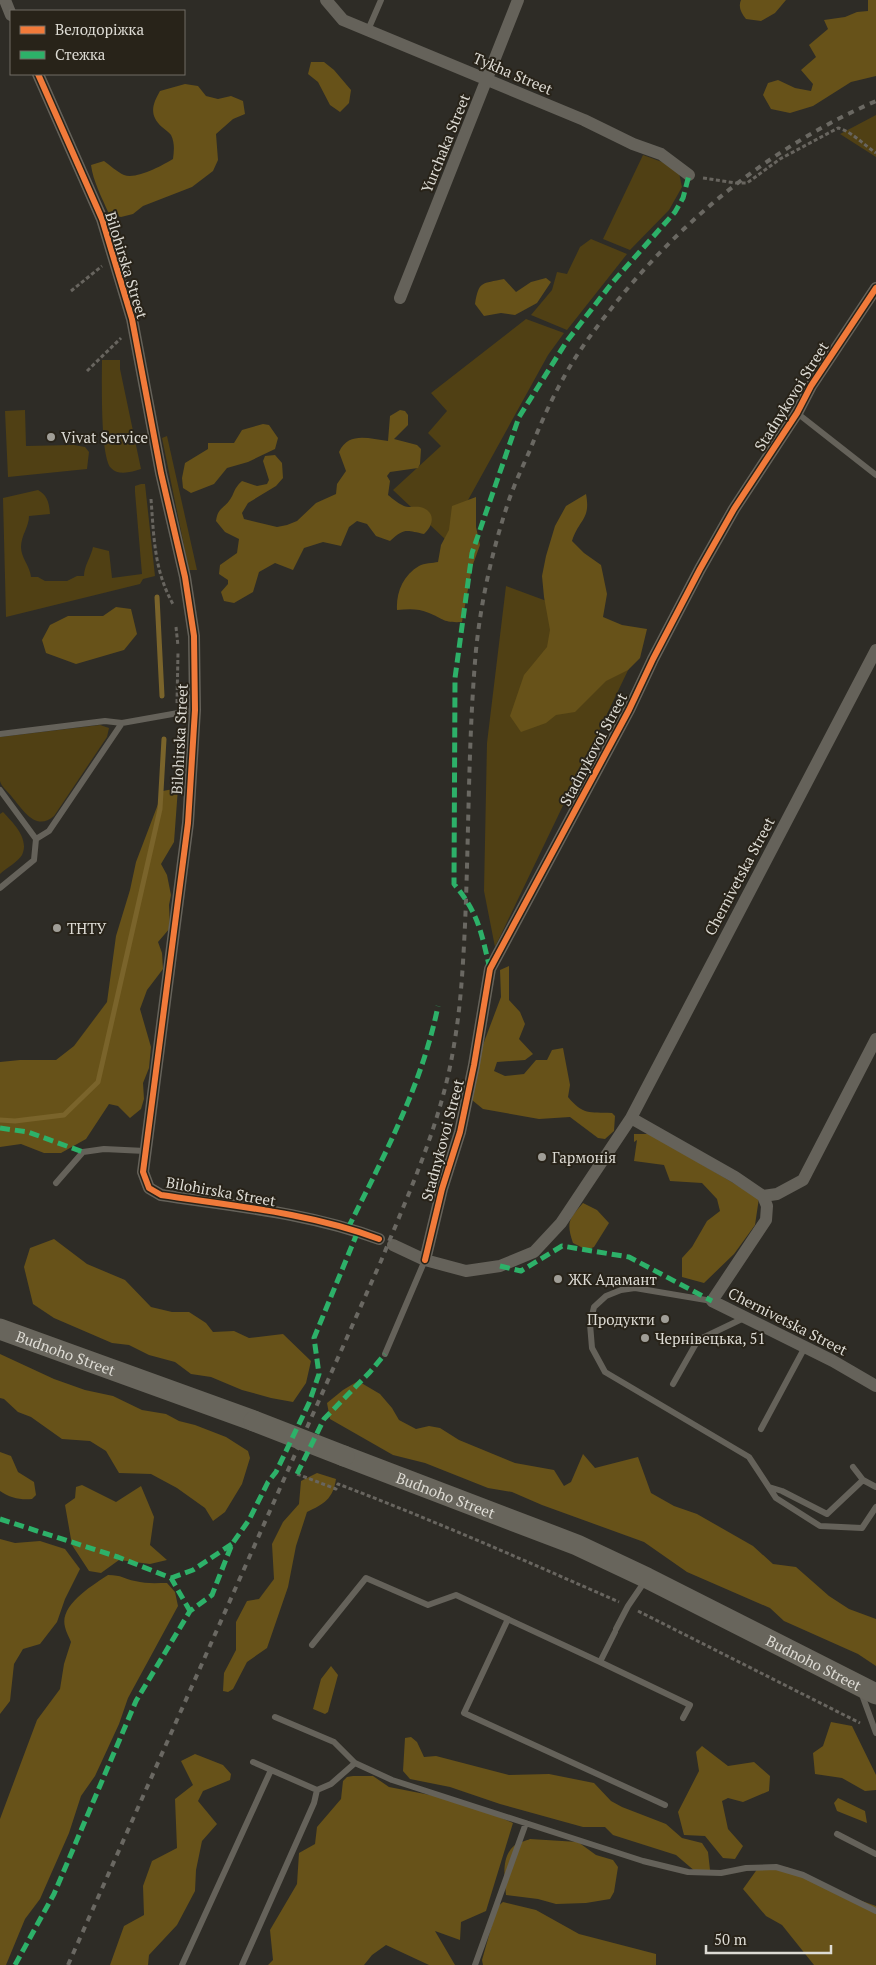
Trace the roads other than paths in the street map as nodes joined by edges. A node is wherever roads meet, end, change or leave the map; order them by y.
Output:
1 (5, 0) edge
2 (326, 0) edge
3 (381, 0) edge
4 (518, 0) edge
5 (10, 12) edge
6 (368, 30) junction
7 (38, 75) edge
8 (488, 80) junction
9 (689, 176) road end
10 (876, 288) edge
11 (400, 298) dead end
12 (797, 413) junction
13 (876, 474) edge
14 (876, 650) edge
15 (195, 710) junction
16 (122, 723) junction
17 (0, 734) edge
18 (0, 790) edge
19 (36, 839) junction
20 (0, 888) edge
21 (876, 1039) edge
22 (630, 1118) junction
23 (145, 1150) junction
24 (56, 1183) dead end
25 (763, 1196) junction
26 (379, 1239) joint
27 (393, 1245) joint
28 (425, 1260) junction
29 (712, 1301) junction
30 (745, 1318) junction
31 (0, 1328) edge
32 (805, 1347) junction
33 (385, 1354) dead end
34 (673, 1384) dead end
35 (876, 1386) edge
36 (761, 1429) dead end
37 (853, 1467) dead end
38 (863, 1480) junction
39 (769, 1487) junction
40 (876, 1488) edge
41 (876, 1507) edge
42 (647, 1578) junction
43 (508, 1619) junction
44 (312, 1645) dead end
45 (600, 1662) junction
46 (858, 1684) junction
47 (876, 1694) edge
48 (275, 1717) dead end
49 (683, 1718) dead end
50 (875, 1731) edge
51 (253, 1762) dead end
52 (356, 1763) junction
53 (271, 1770) junction
54 (317, 1790) junction
55 (665, 1805) dead end
56 (526, 1823) junction
57 (837, 1834) dead end
58 (876, 1854) edge
59 (876, 1911) edge
60 (182, 1965) edge
61 (242, 1965) edge
62 (475, 1965) edge

1 - 5 street
2 - 6 street, Tykha Street
3 - 6 lane
4 - 8 street, Yurchaka Street
6 - 8 street, Tykha Street
7 - 15 street, Bilohirska Street
8 - 9 street, Tykha Street
8 - 11 street, Yurchaka Street
10 - 12 street, Stadnykovoi Street
12 - 13 lane
12 - 28 street, Stadnykovoi Street
14 - 22 street, Chernivetska Street
15 - 16 lane
15 - 23 street, Bilohirska Street
16 - 17 lane
16 - 19 lane
18 - 19 lane
19 - 20 lane
21 - 25 street
22 - 25 street
22 - 28 street, Chernivetska Street
23 - 24 lane
23 - 26 street, Bilohirska Street
25 - 29 street, Chernivetska Street
26 - 27 lane
27 - 28 street, Chernivetska Street
28 - 33 lane
29 - 30 street, Chernivetska Street
29 - 39 lane
30 - 32 street, Chernivetska Street
30 - 34 lane
31 - 42 highway, Budnoho Street, bridge
32 - 35 street, Chernivetska Street
32 - 36 lane
37 - 38 lane
38 - 39 lane
38 - 40 lane
39 - 41 lane
42 - 45 lane
42 - 46 highway, Budnoho Street
43 - 44 lane
43 - 45 lane
43 - 55 lane
45 - 49 lane
46 - 47 highway, Budnoho Street
46 - 50 lane
48 - 52 lane
51 - 53 lane
52 - 54 lane
52 - 56 lane
53 - 54 lane
53 - 60 lane
54 - 61 lane
56 - 59 lane
56 - 62 lane
57 - 58 lane

